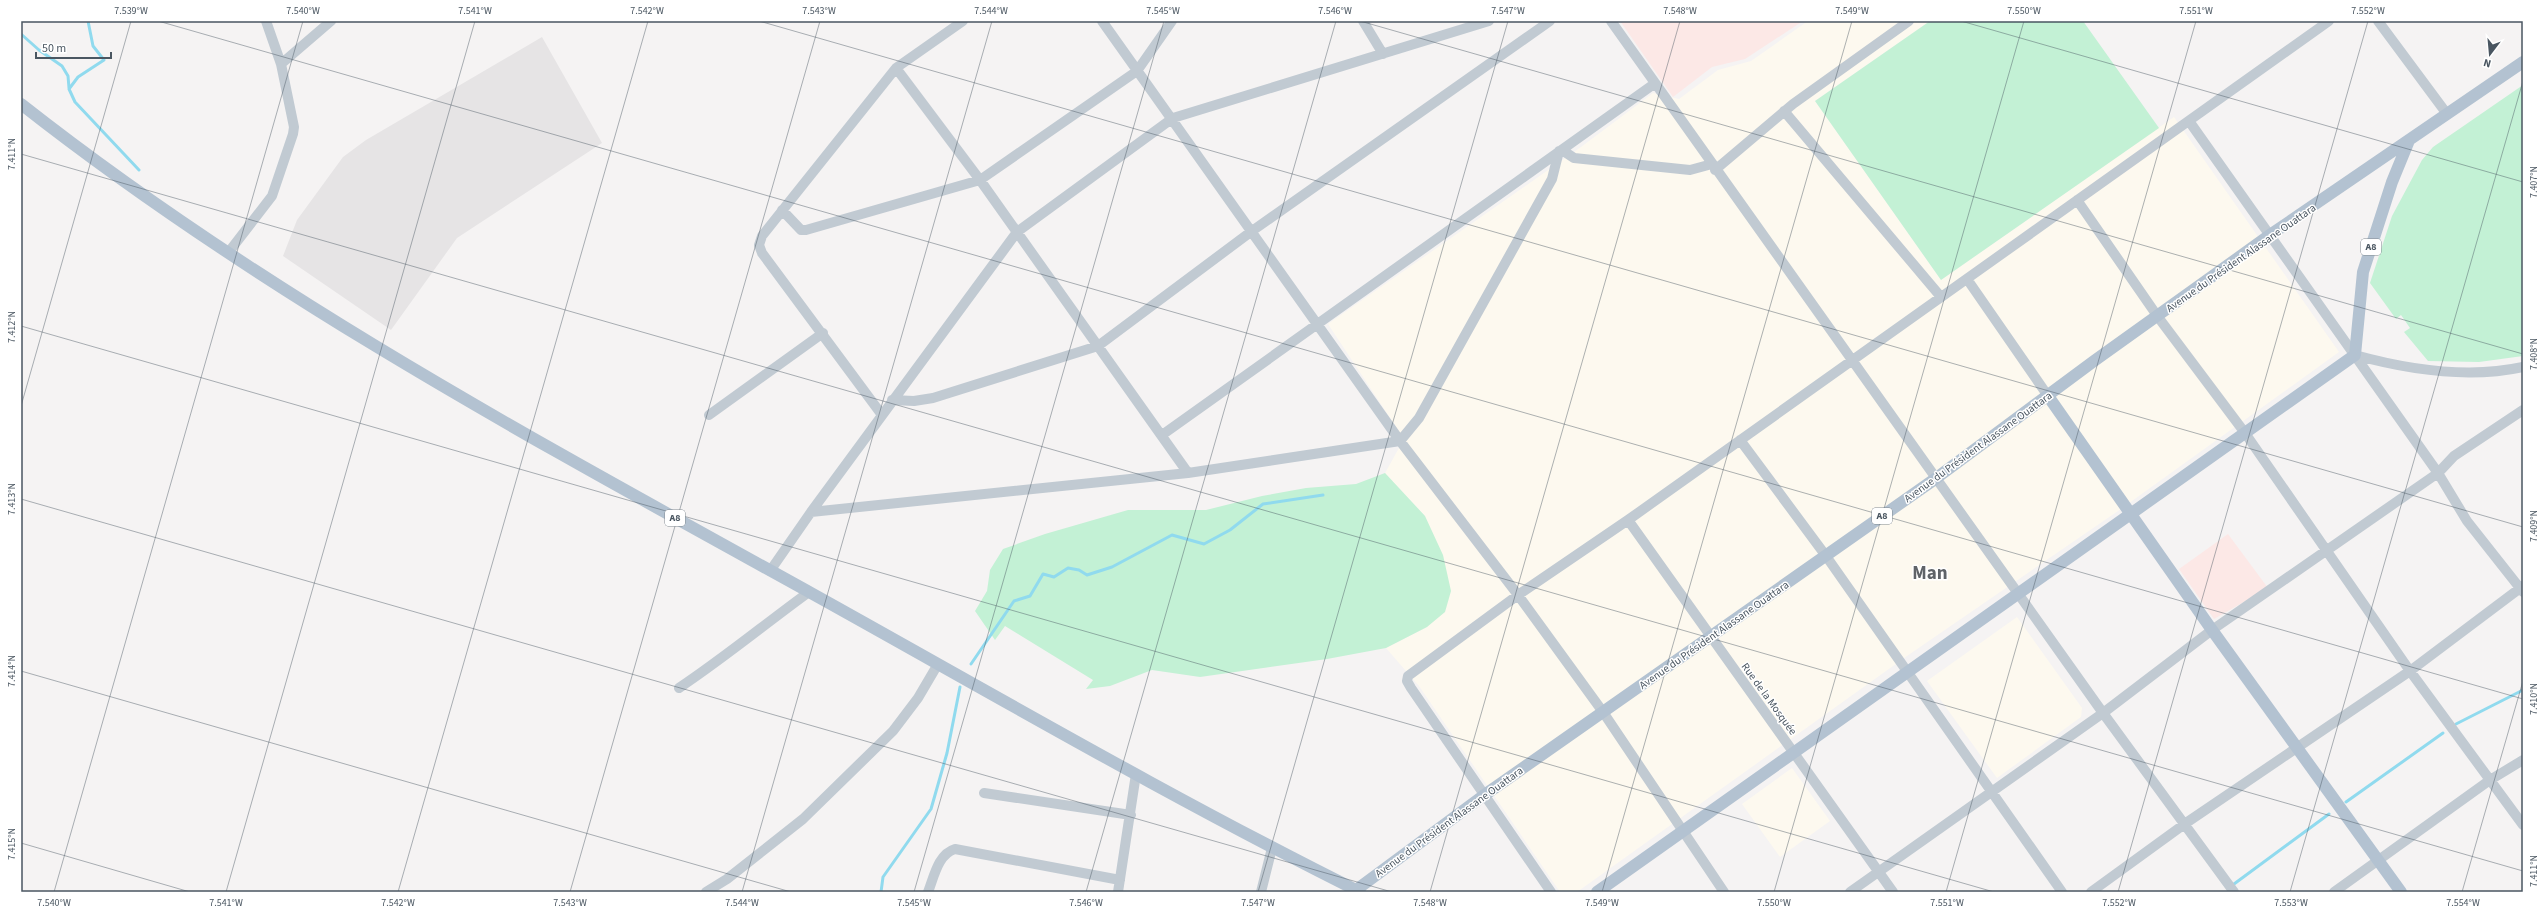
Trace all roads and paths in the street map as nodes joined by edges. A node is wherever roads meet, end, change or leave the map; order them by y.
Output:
1 (266, 21) edge
2 (331, 21) edge
3 (963, 21) edge
4 (1102, 21) edge
5 (1172, 21) edge
6 (1363, 21) edge
7 (1490, 21) edge
8 (1550, 21) edge
9 (1611, 21) edge
10 (1909, 21) edge
11 (2329, 21) edge
12 (2378, 21) edge
13 (1383, 54) junction
14 (2523, 62) edge
15 (281, 64) junction
16 (896, 68) junction
17 (1137, 71) junction
18 (1654, 84) junction
19 (21, 104) edge
20 (1784, 111) junction
21 (2447, 114) junction
22 (1173, 118) junction
23 (2189, 121) junction
24 (2408, 143) junction
25 (1560, 150) junction
26 (1714, 167) junction
27 (980, 180) junction
28 (2077, 200) junction
29 (782, 210) junction
30 (1252, 231) junction
31 (1017, 232) junction
32 (2270, 235) junction
33 (228, 253) junction
34 (1967, 279) junction
35 (1941, 297) junction
36 (2158, 317) junction
37 (1317, 324) junction
38 (823, 333) junction
39 (1098, 346) junction
40 (2355, 355) junction
41 (1852, 361) junction
42 (2523, 367) edge
43 (2048, 396) junction
44 (892, 400) junction
45 (2523, 410) edge
46 (709, 415) dead end
47 (882, 415) junction
48 (2245, 433) junction
49 (1162, 435) junction
50 (1400, 440) junction
51 (1740, 440) junction
52 (1188, 473) junction
53 (2438, 473) junction
54 (1935, 478) junction
55 (811, 512) junction
56 (2131, 514) junction
57 (1628, 520) junction
58 (2326, 550) junction
59 (1826, 556) junction
60 (770, 571) junction
61 (2522, 589) edge
62 (810, 592) junction
63 (2018, 594) junction
64 (1518, 595) junction
65 (2212, 630) junction
66 (1710, 638) junction
67 (938, 664) junction
68 (2410, 671) junction
69 (1907, 672) junction
70 (680, 688) dead end
71 (1603, 712) junction
72 (2103, 714) junction
73 (2296, 747) junction
74 (1793, 753) junction
75 (2523, 760) edge
76 (1136, 774) junction
77 (2490, 780) junction
78 (984, 793) dead end
79 (1992, 793) junction
80 (1483, 796) junction
81 (1131, 815) junction
82 (2186, 823) junction
83 (2523, 825) edge
84 (1684, 830) junction
85 (1272, 848) junction
86 (2378, 861) junction
87 (1879, 873) junction
88 (1120, 880) junction
89 (1358, 891) edge
90 (706, 892) edge
91 (928, 892) edge
92 (1118, 892) edge
93 (1261, 892) edge
94 (1551, 892) edge
95 (1597, 892) edge
96 (1724, 892) edge
97 (1850, 892) edge
98 (1893, 892) edge
99 (2062, 892) edge
100 (2091, 892) edge
101 (2234, 892) edge
102 (2334, 892) edge
103 (2400, 892) edge

1 - 15 street
2 - 15 street
3 - 16 street
4 - 17 street
5 - 17 street
6 - 13 street
7 - 13 street
8 - 30 street
9 - 18 street
10 - 20 street
11 - 23 street
12 - 21 street
13 - 22 street
14 - 21 main road, Avenue du Président Alassane Ouattara / A8
15 - 33 street
16 - 27 street
16 - 29 street
17 - 22 street
17 - 27 street
18 - 25 street
18 - 26 street
19 - 33 main road, A8
20 - 26 street
20 - 35 street
21 - 24 main road, Avenue du Président Alassane Ouattara / A8
22 - 30 street
22 - 31 street
23 - 28 street
23 - 32 street
24 - 32 main road, Avenue du Président Alassane Ouattara / A8
24 - 40 main road, A8
25 - 26 street
25 - 37 street
25 - 50 street
26 - 41 street
27 - 29 street
27 - 31 street
28 - 34 street
28 - 36 street
29 - 38 street
30 - 37 street
30 - 39 street
31 - 39 street
31 - 44 street
32 - 36 main road, Avenue du Président Alassane Ouattara / A8
32 - 40 street
33 - 60 main road, A8
34 - 35 street
34 - 43 street
35 - 41 street
36 - 43 main road, Avenue du Président Alassane Ouattara / A8
36 - 48 street
37 - 49 street
37 - 50 street
38 - 46 street
38 - 47 street
39 - 44 street
39 - 49 street
40 - 42 street
40 - 48 main road
40 - 53 street
41 - 51 street
41 - 54 street
43 - 54 main road, Avenue du Président Alassane Ouattara / A8
43 - 56 main road
44 - 47 street
45 - 53 street
47 - 55 street
48 - 56 main road
48 - 58 street
49 - 52 street
50 - 52 street
50 - 64 street
51 - 57 street
51 - 59 street
52 - 55 street
53 - 58 street
53 - 61 street
54 - 59 main road, Avenue du Président Alassane Ouattara / A8
54 - 63 street
55 - 60 street
56 - 63 main road
56 - 65 main road
57 - 64 street
57 - 66 street, Rue de la Mosquée
58 - 65 street
58 - 68 street
59 - 66 main road, Avenue du Président Alassane Ouattara / A8
59 - 69 street
60 - 62 main road, A8
61 - 68 street
62 - 67 main road, A8
62 - 70 street
63 - 69 main road
63 - 72 street
64 - 71 street
64 - 80 street
65 - 72 street
65 - 73 main road
66 - 71 main road, Avenue du Président Alassane Ouattara / A8
66 - 74 street, Rue de la Mosquée
67 - 76 main road, A8
67 - 90 street
68 - 73 street
68 - 77 street
69 - 74 main road
69 - 79 street
71 - 80 main road, Avenue du Président Alassane Ouattara / A8
71 - 84 street
72 - 79 street
72 - 82 street
73 - 82 street
73 - 86 main road
74 - 84 main road
74 - 87 street, Rue de la Mosquée
75 - 77 street
76 - 81 street
76 - 85 main road, A8
77 - 83 street
77 - 86 street
78 - 81 street
79 - 87 street
79 - 99 street
80 - 89 main road, Avenue du Président Alassane Ouattara / A8
80 - 94 street
81 - 88 street
82 - 100 street
82 - 101 street
84 - 95 main road
84 - 96 street
85 - 89 main road, A8
85 - 93 street
86 - 102 street
86 - 103 main road
87 - 97 street
87 - 98 street, Rue de la Mosquée
88 - 91 street
88 - 92 street

